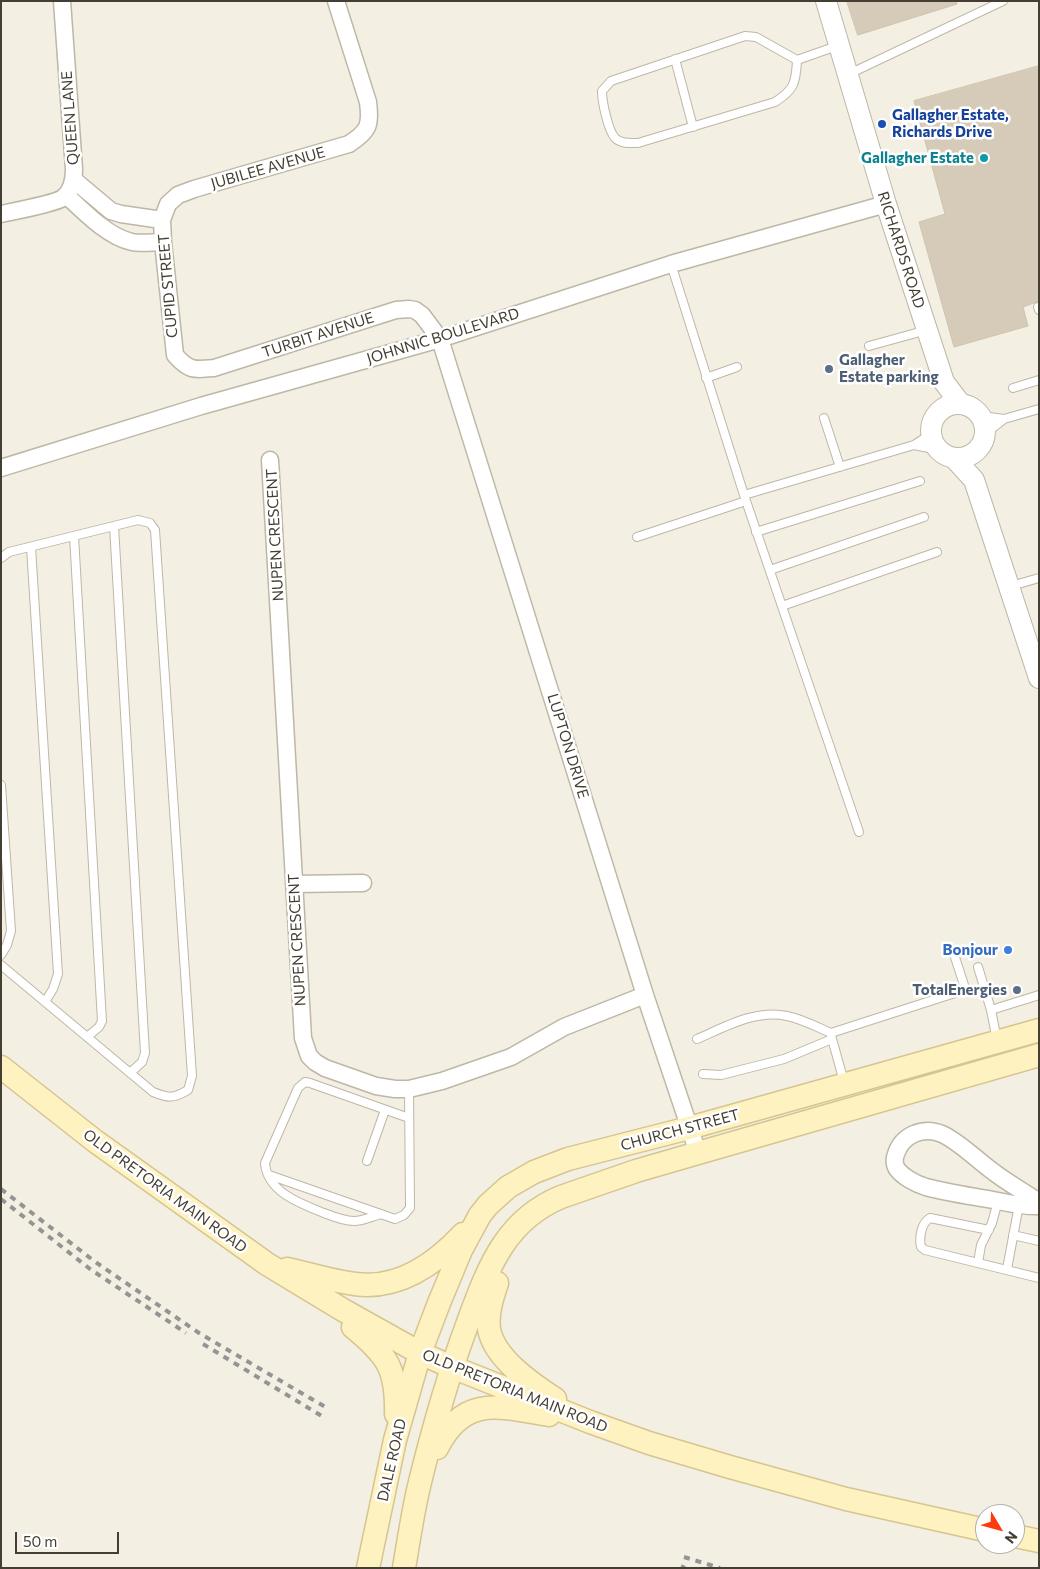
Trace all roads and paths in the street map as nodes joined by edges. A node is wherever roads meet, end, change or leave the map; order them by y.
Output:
1 (62, 1) edge
2 (336, 1) edge
3 (826, 1) edge
4 (1003, 1) edge
5 (839, 45) junction
6 (675, 59) junction
7 (797, 60) junction
8 (848, 75) junction
9 (693, 127) junction
10 (74, 180) junction
11 (66, 195) junction
12 (169, 204) joint
13 (886, 204) junction
14 (1, 214) edge
15 (162, 220) junction
16 (163, 242) junction
17 (671, 264) junction
18 (927, 330) junction
19 (440, 339) junction
20 (869, 346) dead end
21 (184, 366) joint
22 (737, 367) dead end
23 (706, 378) junction
24 (1039, 380) edge
25 (1013, 388) dead end
26 (951, 406) junction
27 (1039, 409) edge
28 (824, 418) dead end
29 (1004, 419) junction
30 (982, 433) junction
31 (914, 445) junction
32 (941, 447) junction
33 (270, 460) dead end
34 (840, 467) junction
35 (1, 468) edge
36 (974, 480) junction
37 (920, 481) dead end
38 (745, 498) junction
39 (924, 517) dead end
40 (114, 526) junction
41 (756, 532) junction
42 (74, 536) junction
43 (637, 537) dead end
44 (31, 547) junction
45 (937, 552) dead end
46 (1, 558) edge
47 (770, 570) junction
48 (1039, 578) edge
49 (1009, 586) junction
50 (782, 606) junction
51 (1039, 678) edge
52 (1, 785) edge
53 (859, 832) dead end
54 (363, 882) dead end
55 (294, 884) junction
56 (953, 950) dead end
57 (1, 955) edge
58 (1, 965) edge
59 (978, 967) dead end
60 (645, 995) junction
61 (1039, 995) edge
62 (45, 1002) junction
63 (991, 1010) junction
64 (1039, 1030) edge
65 (832, 1036) junction
66 (87, 1037) junction
67 (697, 1039) dead end
68 (997, 1042) junction
69 (1039, 1055) edge
70 (1, 1067) edge
71 (130, 1073) junction
72 (703, 1074) dead end
73 (844, 1085) junction
74 (409, 1089) junction
75 (385, 1110) junction
76 (409, 1118) junction
77 (689, 1128) junction
78 (698, 1153) junction
79 (367, 1161) dead end
80 (268, 1174) junction
81 (998, 1201) junction
82 (1039, 1202) edge
83 (1019, 1205) junction
84 (1039, 1206) edge
85 (542, 1207) junction
86 (381, 1214) junction
87 (480, 1215) junction
88 (989, 1230) junction
89 (1013, 1235) junction
90 (1039, 1241) edge
91 (978, 1263) junction
92 (273, 1268) junction
93 (1007, 1269) junction
94 (1039, 1278) edge
95 (420, 1353) junction
96 (452, 1367) junction
97 (592, 1422) junction
98 (395, 1440) junction
99 (415, 1508) junction
100 (975, 1528) edge
101 (1025, 1538) edge
102 (1039, 1541) edge
103 (368, 1568) edge
104 (404, 1568) edge

1 - 10 street, QUEEN LANE
2 - 12 street, JUBILEE AVENUE
3 - 5 street, RICHARDS ROAD
4 - 8 lane
5 - 7 lane
5 - 8 street, RICHARDS ROAD
6 - 7 lane
6 - 9 lane
6 - 9 lane
7 - 9 lane
8 - 13 street, RICHARDS ROAD
10 - 11 street, QUEEN LANE
10 - 15 street
11 - 14 street
11 - 16 street
12 - 15 street, CUPID STREET
13 - 17 street, JOHNNIC BOULEVARD
13 - 18 street, RICHARDS ROAD
15 - 16 street, CUPID STREET
16 - 21 street, CUPID STREET
17 - 19 street, JOHNNIC BOULEVARD
17 - 23 lane
18 - 20 lane
18 - 26 street, RICHARDS ROAD
19 - 21 street, TURBIT AVENUE
19 - 35 street, JOHNNIC BOULEVARD
19 - 60 street, LUPTON DRIVE
22 - 23 lane
23 - 38 lane
24 - 25 lane
26 - 30 street
26 - 32 street
27 - 29 lane
28 - 34 lane
29 - 30 lane
29 - 30 lane
30 - 32 street
30 - 36 street
31 - 32 lane
31 - 32 lane
31 - 34 lane
32 - 36 street
33 - 55 street, NUPEN CRESCENT
34 - 38 lane
36 - 49 street
37 - 41 lane
38 - 41 lane
38 - 43 lane
39 - 47 lane
40 - 42 lane
40 - 71 lane
40 - 71 lane
41 - 47 lane
42 - 44 lane
42 - 66 lane
44 - 46 lane
44 - 62 lane
45 - 50 lane
47 - 50 lane
48 - 49 lane
49 - 51 street
50 - 53 lane
52 - 57 lane
54 - 55 street
55 - 74 street, NUPEN CRESCENT
56 - 65 lane
58 - 62 lane
59 - 63 lane
60 - 74 street, NUPEN CRESCENT
60 - 77 street, LUPTON DRIVE
61 - 63 lane
62 - 66 lane
63 - 68 lane
64 - 68 main road, CHURCH STREET
65 - 67 lane
65 - 72 lane
65 - 73 lane
66 - 71 lane
68 - 73 main road, CHURCH STREET
69 - 78 main road, CHURCH STREET
70 - 92 main road, OLD PRETORIA MAIN ROAD
73 - 77 main road, CHURCH STREET
74 - 76 lane
75 - 76 lane
75 - 79 lane
75 - 80 lane
76 - 86 lane
77 - 78 street, LUPTON DRIVE
77 - 87 main road, CHURCH STREET
78 - 85 main road, CHURCH STREET
80 - 86 lane
80 - 86 lane
81 - 82 street
81 - 83 street
81 - 88 lane
83 - 84 street
83 - 89 lane
85 - 96 main road, CHURCH STREET
85 - 97 main road
87 - 92 main road
87 - 95 main road, CHURCH STREET
88 - 91 lane
88 - 91 lane
89 - 90 lane
89 - 93 lane
91 - 93 lane
92 - 95 main road, OLD PRETORIA MAIN ROAD
92 - 98 main road
93 - 94 lane
95 - 96 main road, OLD PRETORIA MAIN ROAD
95 - 98 main road, DALE ROAD
96 - 97 main road, OLD PRETORIA MAIN ROAD
96 - 99 main road
97 - 99 main road
97 - 100 main road, OLD PRETORIA MAIN ROAD
98 - 103 main road, DALE ROAD
99 - 104 main road
101 - 102 main road

